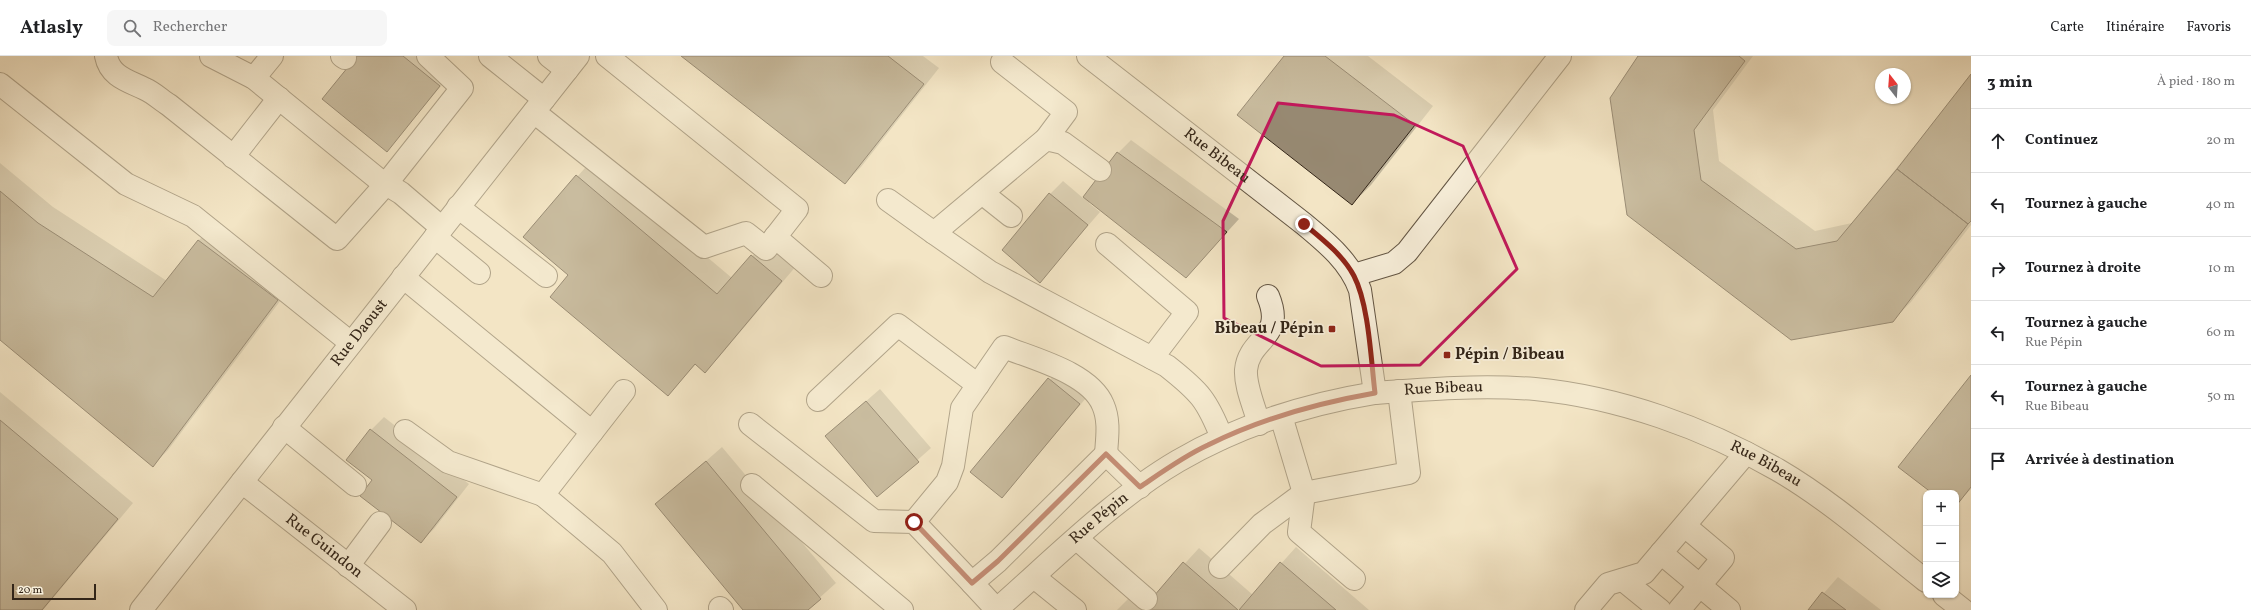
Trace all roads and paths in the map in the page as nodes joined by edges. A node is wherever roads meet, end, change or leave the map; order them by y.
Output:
1 (106, 56) edge
2 (211, 56) edge
3 (428, 56) edge
4 (490, 56) edge
5 (549, 56) edge
6 (607, 56) edge
7 (1088, 56) edge
8 (1560, 56) edge
9 (268, 58) edge
10 (1002, 62) dead end
11 (572, 63) edge
12 (254, 78) junction
13 (0, 84) edge
14 (279, 98) junction
15 (539, 105) junction
16 (1046, 139) junction
17 (233, 157) junction
18 (1100, 170) dead end
19 (386, 184) junction
20 (982, 193) junction
21 (888, 200) dead end
22 (458, 207) junction
23 (1011, 216) dead end
24 (438, 232) junction
25 (934, 233) junction
26 (775, 237) junction
27 (1106, 244) dead end
28 (479, 273) dead end
29 (1354, 275) junction
30 (546, 276) dead end
31 (821, 276) dead end
32 (403, 277) junction
33 (1268, 296) dead end
34 (351, 343) junction
35 (1152, 358) junction
36 (978, 385) junction
37 (1399, 391) junction
38 (624, 392) dead end
39 (1375, 393) junction
40 (818, 400) dead end
41 (1281, 416) junction
42 (750, 424) dead end
43 (1259, 424) junction
44 (284, 427) junction
45 (405, 431) dead end
46 (592, 432) junction
47 (1222, 438) junction
48 (1746, 453) junction
49 (1106, 454) junction
50 (242, 482) junction
51 (355, 485) dead end
52 (752, 485) dead end
53 (1140, 487) junction
54 (1304, 493) junction
55 (543, 495) junction
56 (914, 522) junction
57 (380, 523) dead end
58 (1685, 526) junction
59 (1077, 539) junction
60 (1661, 553) junction
61 (348, 566) junction
62 (1220, 567) dead end
63 (1034, 577) junction
64 (1923, 578) edge
65 (1354, 579) dead end
66 (1623, 580) junction
67 (972, 583) junction
68 (1699, 586) junction
69 (1948, 598) edge
70 (1146, 599) dead end
71 (141, 610) edge
72 (405, 610) edge
73 (656, 610) edge
74 (902, 610) edge
75 (997, 610) edge
76 (1075, 610) edge
77 (1586, 610) edge
78 (1660, 610) edge
79 (1679, 610) edge
80 (1729, 610) edge
81 (1963, 610) edge

1 - 17 street
2 - 12 street
3 - 19 street
4 - 15 street
5 - 11 street
6 - 26 street
7 - 29 street, Rue Bibeau
8 - 29 street
9 - 12 street
10 - 16 street
11 - 15 street, Rue Daoust
12 - 14 street
13 - 34 street
14 - 17 street
14 - 19 street
15 - 22 street, Rue Daoust
15 - 26 street
16 - 18 street
16 - 20 street
17 - 19 street
19 - 24 street
20 - 23 street
20 - 25 street
21 - 25 street
22 - 24 street, Rue Daoust
22 - 30 street
24 - 28 street
24 - 32 street, Rue Daoust
25 - 35 street
26 - 31 street
27 - 35 street
29 - 39 street, Rue Bibeau
32 - 34 street, Rue Daoust
32 - 46 street
33 - 43 street
34 - 44 street, Rue Daoust
35 - 47 street
36 - 40 street
36 - 49 street
36 - 56 street
37 - 39 street, Rue Bibeau
37 - 48 street, Rue Bibeau
37 - 54 street
38 - 46 street
39 - 41 street, Rue Pépin
41 - 43 street, Rue Pépin
41 - 54 street
42 - 56 street
43 - 47 street, Rue Pépin
44 - 50 street, Rue Daoust
44 - 51 street
45 - 55 street
46 - 55 street
47 - 53 street, Rue Pépin
48 - 58 street
48 - 64 street, Rue Bibeau
49 - 53 street
49 - 67 street
50 - 61 street, Rue Guindon
50 - 71 street, Rue Daoust
52 - 74 street
53 - 59 street, Rue Pépin
54 - 62 street
54 - 65 street
55 - 73 street
56 - 67 street
57 - 61 street
58 - 60 street
58 - 68 street
59 - 63 street, Rue Pépin
59 - 70 street
60 - 66 street
60 - 68 street
61 - 72 street, Rue Guindon
63 - 75 street, Rue Pépin
63 - 76 street
66 - 77 street
66 - 78 street
67 - 75 street
68 - 79 street
68 - 80 street
69 - 81 street

